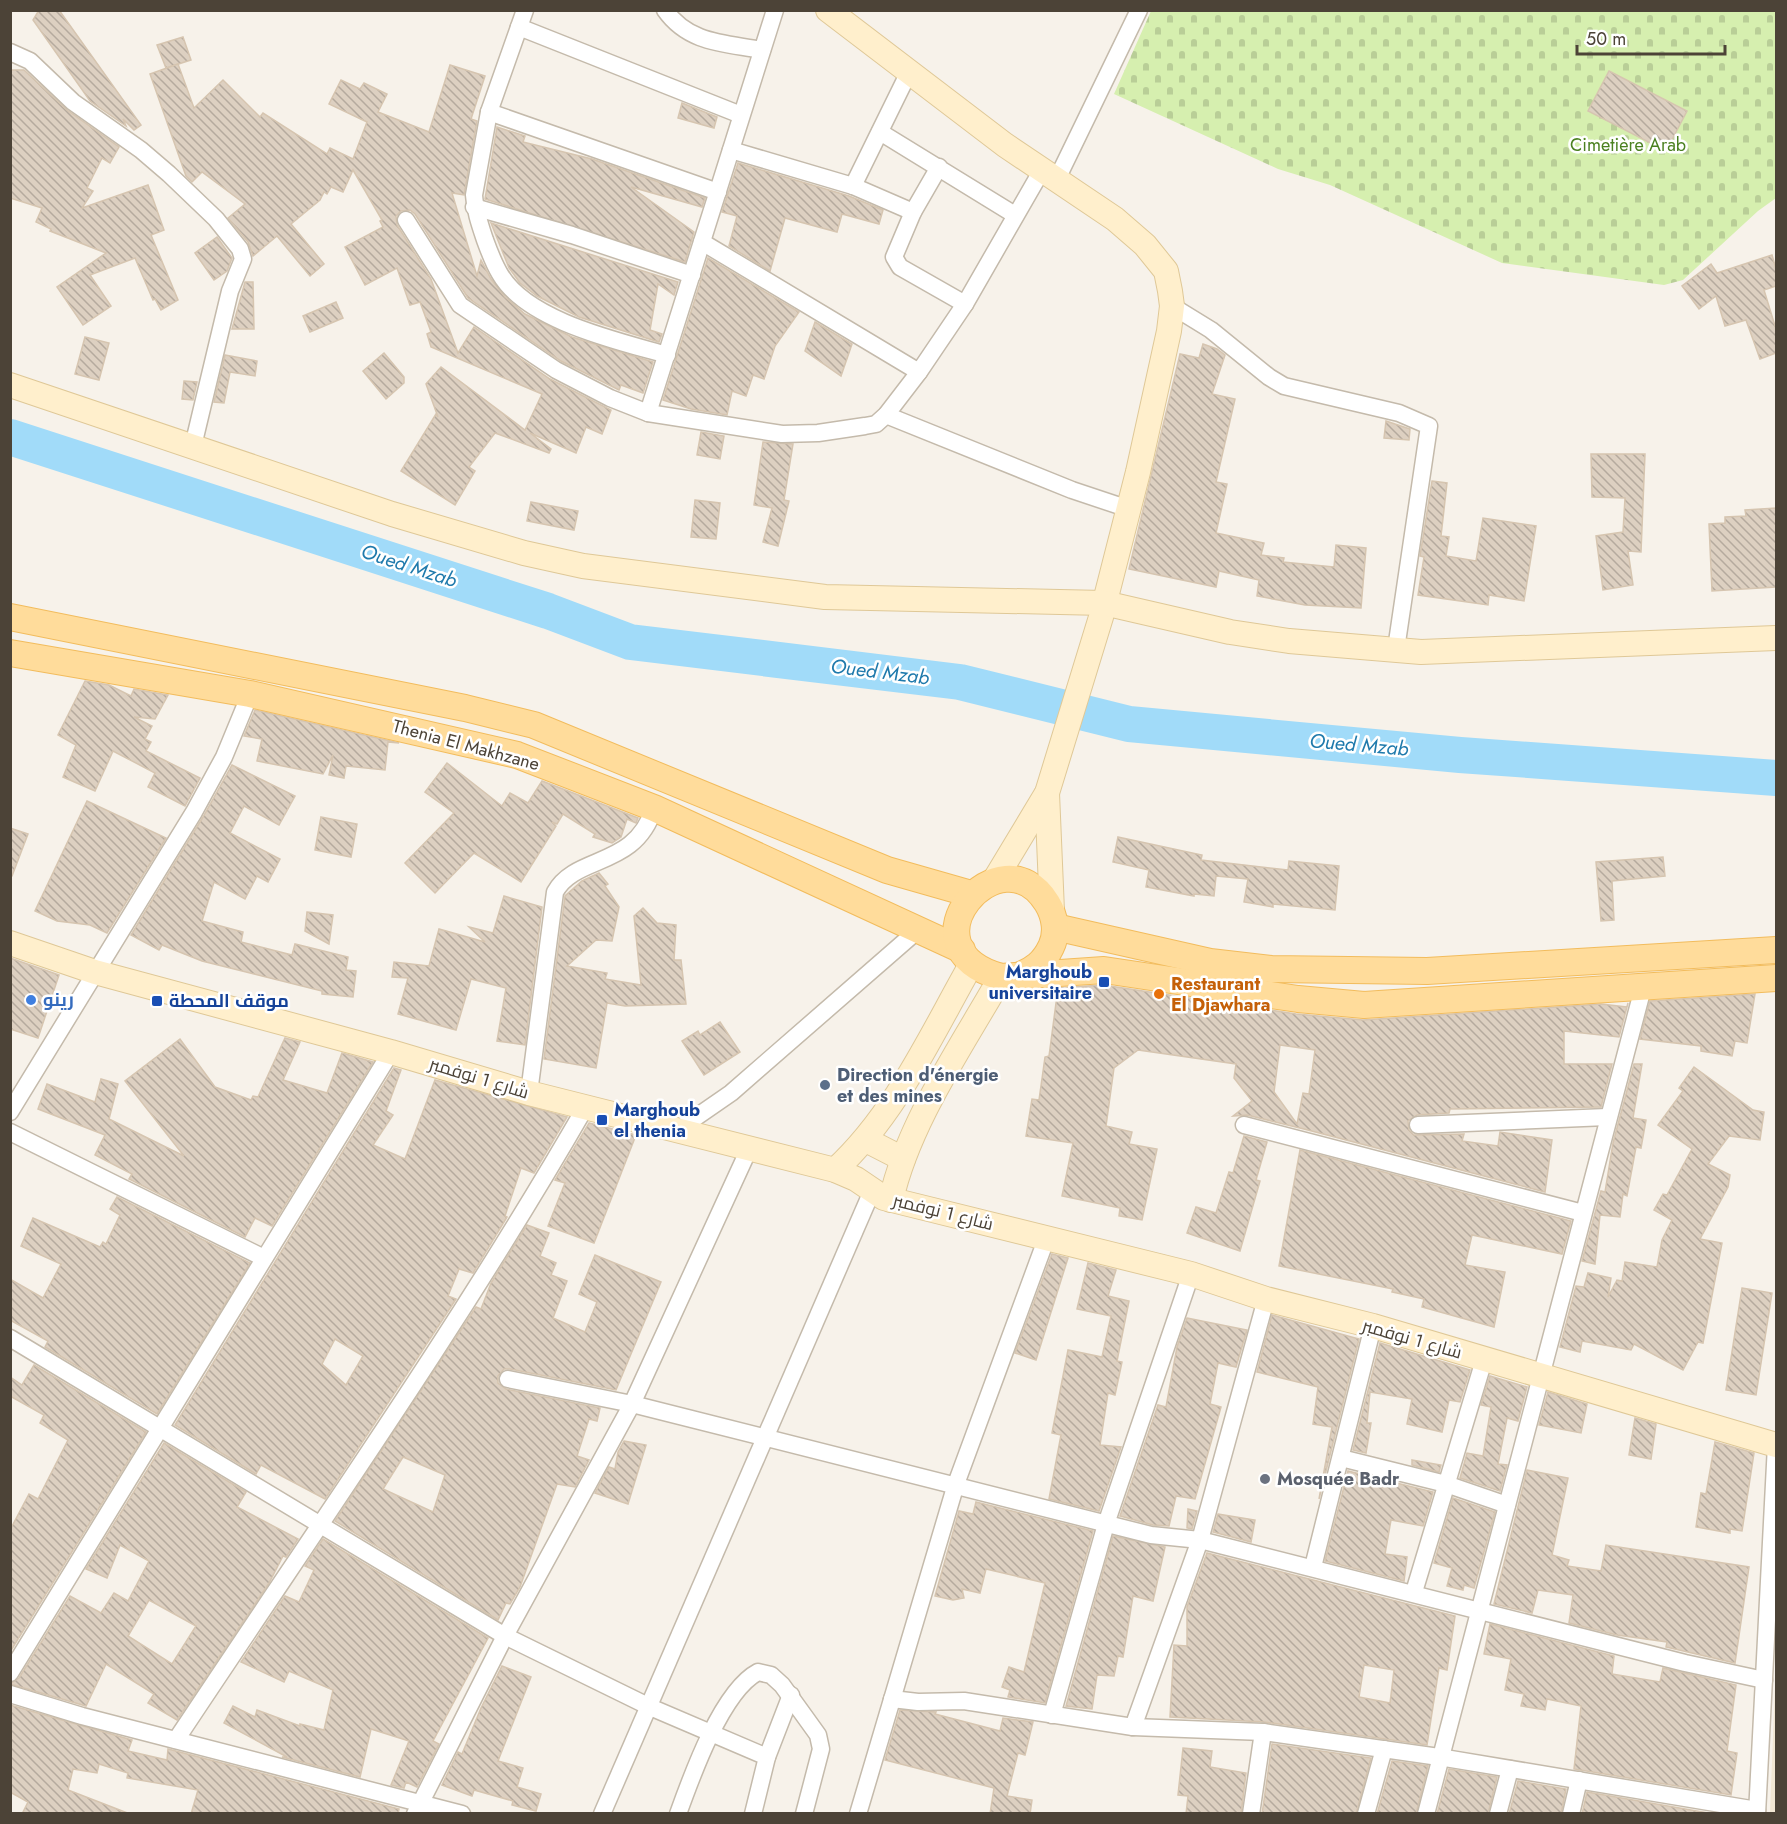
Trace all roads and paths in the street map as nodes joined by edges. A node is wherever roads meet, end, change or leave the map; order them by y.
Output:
1 (525, 10) edge
2 (665, 10) edge
3 (776, 10) edge
4 (828, 10) edge
5 (1139, 10) edge
6 (519, 27) junction
7 (762, 50) junction
8 (10, 52) edge
9 (909, 72) junction
10 (489, 112) junction
11 (741, 115) junction
12 (880, 132) junction
13 (731, 150) junction
14 (939, 166) junction
15 (1050, 174) junction
16 (853, 186) junction
17 (718, 192) junction
18 (474, 207) junction
19 (913, 212) junction
20 (1015, 215) junction
21 (406, 220) dead end
22 (702, 242) junction
23 (692, 275) junction
24 (965, 304) junction
25 (1172, 306) junction
26 (667, 355) junction
27 (919, 372) junction
28 (10, 386) edge
29 (648, 414) junction
30 (886, 414) junction
31 (193, 446) junction
32 (1128, 509) junction
33 (1103, 610) junction
34 (10, 617) edge
35 (1776, 638) edge
36 (1395, 649) junction
37 (10, 653) edge
38 (250, 694) junction
39 (1049, 786) junction
40 (654, 808) junction
41 (994, 881) junction
42 (971, 894) junction
43 (1054, 919) junction
44 (918, 930) junction
45 (10, 944) edge
46 (1776, 950) edge
47 (967, 957) junction
48 (95, 972) junction
49 (1010, 977) junction
50 (1776, 978) edge
51 (1643, 988) junction
52 (391, 1052) junction
53 (529, 1093) junction
54 (585, 1108) junction
55 (10, 1112) edge
56 (1608, 1117) junction
57 (1244, 1125) dead end
58 (1418, 1125) dead end
59 (676, 1131) junction
60 (10, 1132) edge
61 (866, 1140) junction
62 (749, 1149) junction
63 (903, 1159) junction
64 (835, 1170) junction
65 (881, 1196) junction
66 (1583, 1213) junction
67 (1047, 1237) junction
68 (264, 1258) junction
69 (1191, 1274) junction
70 (1266, 1299) junction
71 (1372, 1326) junction
72 (10, 1338) edge
73 (1484, 1360) junction
74 (1540, 1377) junction
75 (508, 1379) dead end
76 (633, 1404) junction
77 (158, 1428) junction
78 (764, 1437) junction
79 (1776, 1445) edge
80 (1341, 1458) junction
81 (956, 1484) junction
82 (1446, 1484) junction
83 (1507, 1505) junction
84 (319, 1524) junction
85 (1106, 1524) junction
86 (1200, 1540) junction
87 (1313, 1568) junction
88 (1414, 1592) junction
89 (1479, 1608) junction
90 (505, 1636) junction
91 (10, 1673) edge
92 (1764, 1680) junction
93 (10, 1694) edge
94 (791, 1695) junction
95 (892, 1699) junction
96 (650, 1707) junction
97 (1052, 1715) junction
98 (1133, 1727) junction
99 (1263, 1732) junction
100 (710, 1734) junction
101 (176, 1740) junction
102 (1384, 1749) junction
103 (767, 1757) junction
104 (1439, 1757) junction
105 (1510, 1769) junction
106 (1579, 1780) junction
107 (418, 1807) edge
108 (1757, 1812) edge
109 (462, 1814) edge
110 (602, 1814) edge
111 (678, 1814) edge
112 (753, 1814) edge
113 (804, 1814) edge
114 (858, 1814) edge
115 (1251, 1814) edge
116 (1366, 1814) edge
117 (1426, 1814) edge
118 (1498, 1814) edge
119 (1571, 1814) edge

1 - 6 street
2 - 7 street
3 - 7 street
4 - 9 main road
5 - 15 street
6 - 10 street
6 - 11 street
7 - 11 street
8 - 31 street
9 - 12 street
9 - 15 main road
10 - 17 street
10 - 18 street
11 - 13 street
12 - 14 street
12 - 16 street
13 - 16 street
13 - 17 street
14 - 19 street
14 - 20 street
15 - 20 street
15 - 25 main road
16 - 19 street
17 - 22 street
18 - 23 street
18 - 26 street
19 - 24 street
20 - 24 street
21 - 29 street
22 - 23 street
22 - 27 street
23 - 26 street
24 - 27 street
25 - 32 main road
25 - 36 street
26 - 29 street
27 - 30 street
28 - 31 main road
29 - 30 street
30 - 32 street
31 - 33 main road
32 - 33 main road
33 - 36 main road
33 - 39 main road
34 - 42 main road
35 - 36 main road
37 - 38 main road, Thenia El Makhzane
38 - 40 main road, Thenia El Makhzane
38 - 48 street
39 - 41 main road
39 - 43 main road
40 - 44 main road, Thenia El Makhzane
40 - 53 street
41 - 42 main road
41 - 43 main road
42 - 47 main road
43 - 46 main road
43 - 49 main road
44 - 47 main road, Thenia El Makhzane
44 - 59 street
45 - 48 main road, شارع 1 نوفمبر
47 - 49 main road
47 - 61 main road
48 - 52 main road, شارع 1 نوفمبر
48 - 55 street
49 - 51 main road
49 - 63 main road
50 - 51 main road
51 - 56 street
52 - 53 main road, شارع 1 نوفمبر
52 - 68 street
53 - 54 main road, شارع 1 نوفمبر
54 - 59 main road, شارع 1 نوفمبر
54 - 84 street
56 - 58 street
56 - 66 street
57 - 66 street
59 - 62 main road, شارع 1 نوفمبر
60 - 68 street
61 - 63 main road
61 - 64 main road
62 - 64 main road, شارع 1 نوفمبر
62 - 76 street
63 - 65 main road
64 - 65 main road, شارع 1 نوفمبر
65 - 67 main road, شارع 1 نوفمبر
65 - 78 street
66 - 74 street
67 - 69 main road, شارع 1 نوفمبر
67 - 81 street
68 - 77 street
69 - 70 main road, شارع 1 نوفمبر
69 - 85 street
70 - 71 main road, شارع 1 نوفمبر
70 - 86 street
71 - 73 main road, شارع 1 نوفمبر
71 - 80 street
72 - 77 street
73 - 74 main road, شارع 1 نوفمبر
73 - 82 street
74 - 79 main road, شارع 1 نوفمبر
74 - 83 street
75 - 76 street
76 - 78 street
76 - 90 street
77 - 84 street
77 - 91 street
78 - 81 street
78 - 96 street
79 - 92 street
80 - 82 street
80 - 87 street
81 - 85 street
81 - 95 street
82 - 83 street
82 - 88 street
83 - 89 street
84 - 90 street
84 - 101 street
85 - 86 street
85 - 97 street
86 - 87 street
86 - 98 street
87 - 88 street
88 - 89 street
89 - 92 street
89 - 104 street
90 - 96 street
90 - 107 street
92 - 108 street
93 - 101 street
94 - 100 street
94 - 103 street
94 - 113 street
95 - 97 street
95 - 114 street
96 - 100 street
96 - 110 street
97 - 98 street
98 - 99 street
99 - 102 street
99 - 115 street
100 - 103 street
100 - 111 street
101 - 107 street
102 - 104 street
102 - 116 street
103 - 112 street
104 - 105 street
104 - 117 street
105 - 106 street
105 - 118 street
106 - 108 street
106 - 119 street
107 - 109 street

